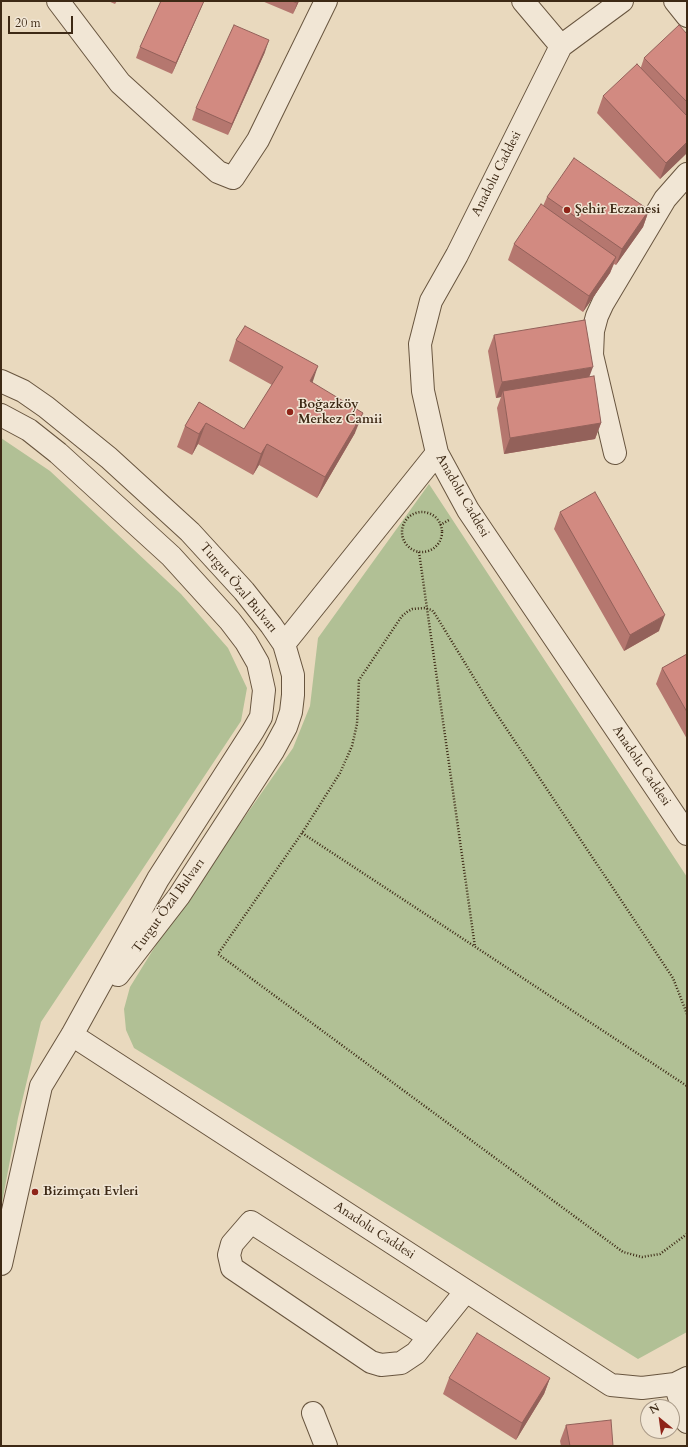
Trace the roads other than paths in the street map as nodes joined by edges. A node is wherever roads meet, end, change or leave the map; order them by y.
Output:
1 (58, 1) edge
2 (326, 1) edge
3 (523, 1) edge
4 (622, 1) edge
5 (675, 1) edge
6 (687, 16) edge
7 (561, 46) junction
8 (687, 174) edge
9 (1, 381) edge
10 (1, 415) edge
11 (437, 453) junction
12 (615, 453) dead end
13 (284, 644) junction
14 (687, 834) edge
15 (72, 1035) junction
16 (1, 1264) edge
17 (466, 1291) junction
18 (429, 1337) junction
19 (681, 1381) edge
20 (313, 1413) dead end
21 (687, 1422) edge
22 (326, 1446) edge

1 - 2 street
3 - 7 street
4 - 7 street
5 - 6 street
7 - 11 street, Anadolu Caddesi
8 - 12 street
9 - 13 street, Turgut Özal Bulvarı
10 - 15 street, Turgut Özal Bulvarı
11 - 13 street
11 - 14 street, Anadolu Caddesi
13 - 15 street, Turgut Özal Bulvarı
15 - 16 street, Turgut Özal Bulvarı
15 - 17 street, Anadolu Caddesi
17 - 18 street
17 - 19 street, Anadolu Caddesi
18 - 18 street
19 - 21 street
20 - 22 street

